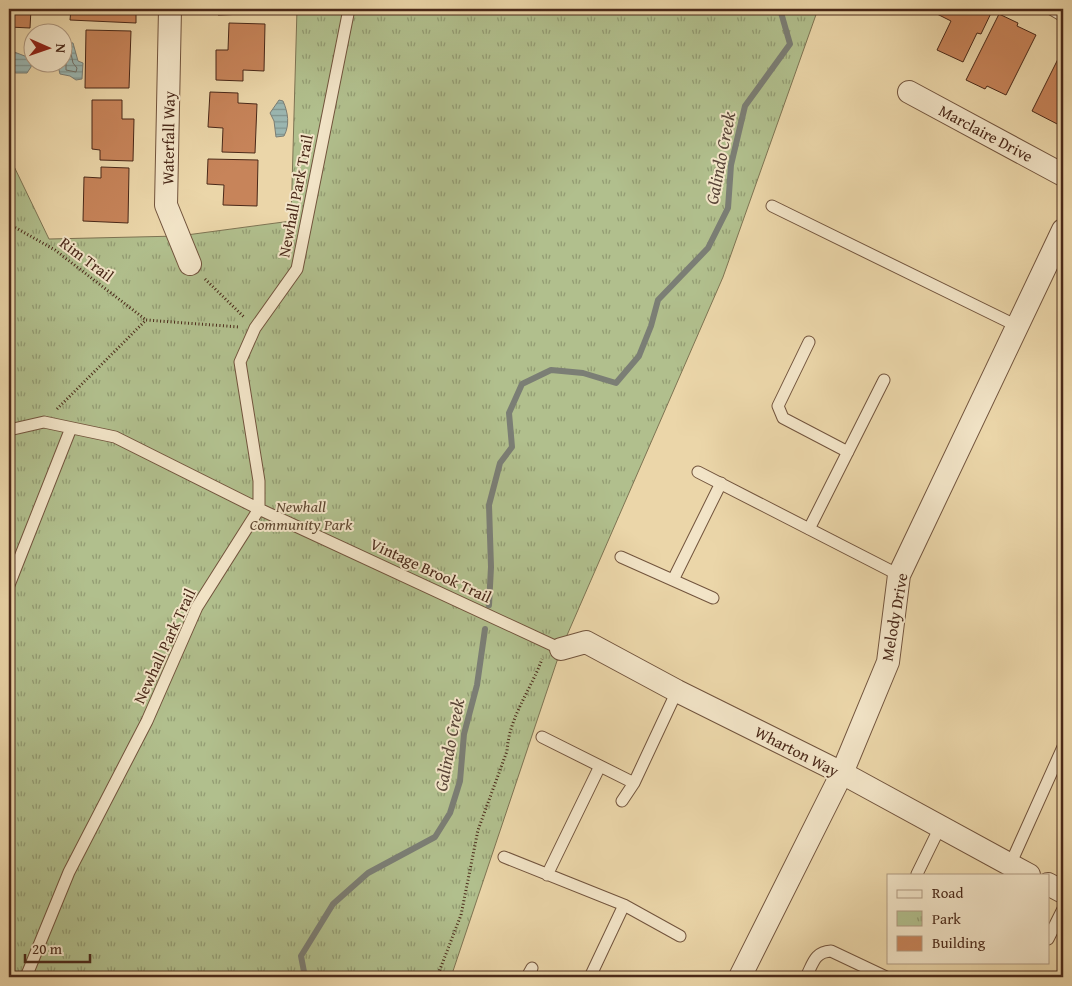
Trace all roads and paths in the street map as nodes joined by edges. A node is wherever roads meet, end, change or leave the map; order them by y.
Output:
1 (170, 9) edge
2 (350, 9) edge
3 (1051, 9) edge
4 (1063, 16) edge
5 (909, 92) dead end
6 (1063, 174) edge
7 (772, 206) dead end
8 (9, 224) edge
9 (1063, 230) edge
10 (190, 264) joint
11 (146, 320) junction
12 (1018, 326) junction
13 (255, 328) junction
14 (809, 342) dead end
15 (884, 380) dead end
16 (44, 422) junction
17 (71, 428) junction
18 (9, 430) edge
19 (848, 452) junction
20 (698, 472) dead end
21 (721, 483) junction
22 (259, 509) junction
23 (809, 529) junction
24 (622, 557) dead end
25 (899, 575) junction
26 (673, 580) junction
27 (9, 585) edge
28 (713, 598) dead end
29 (555, 645) junction
30 (677, 691) junction
31 (542, 737) dead end
32 (1063, 747) edge
33 (600, 766) junction
34 (842, 773) junction
35 (634, 783) junction
36 (622, 801) dead end
37 (940, 827) junction
38 (504, 857) dead end
39 (1020, 870) edge
40 (917, 874) edge
41 (547, 875) junction
42 (1050, 885) edge
43 (1063, 892) edge
44 (624, 905) junction
45 (1063, 909) edge
46 (1050, 935) edge
47 (680, 936) dead end
48 (26, 977) edge
49 (437, 977) edge
50 (590, 977) edge
51 (740, 977) edge
52 (806, 977) edge
53 (886, 977) edge

1 - 10 street, Waterfall Way
2 - 13 lane, Newhall Park Trail
3 - 4 lane
5 - 6 street, Marclaire Drive
7 - 12 lane
8 - 11 path, Rim Trail
9 - 12 street, Melody Drive
10 - 13 path
11 - 13 path
11 - 16 path
12 - 25 street, Melody Drive
13 - 22 lane, Newhall Park Trail
14 - 19 lane
15 - 19 lane
16 - 17 lane, Vintage Brook Trail
16 - 18 lane
17 - 22 lane, Vintage Brook Trail
17 - 27 lane
19 - 23 lane
20 - 21 lane
21 - 23 lane
21 - 26 lane
22 - 29 lane, Vintage Brook Trail
22 - 48 lane, Newhall Park Trail
23 - 25 lane
24 - 26 lane
25 - 34 street, Melody Drive
26 - 28 lane
29 - 30 street, Wharton Way
29 - 49 path
30 - 34 street, Wharton Way
30 - 35 lane
31 - 33 lane
32 - 39 lane
33 - 35 lane
33 - 41 lane
34 - 37 street, Wharton Way
34 - 51 street, Melody Drive
35 - 36 lane
37 - 39 street, Wharton Way
37 - 40 lane
38 - 41 lane
41 - 44 lane
42 - 43 street
44 - 47 lane
44 - 50 lane
45 - 46 lane
52 - 53 lane

